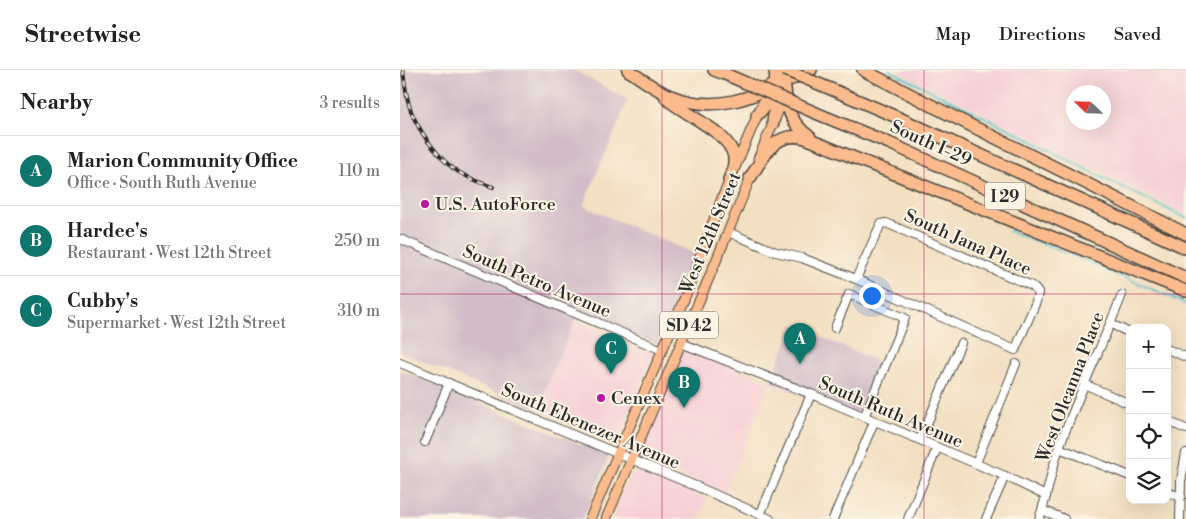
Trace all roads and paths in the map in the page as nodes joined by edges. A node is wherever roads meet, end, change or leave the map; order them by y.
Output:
1 (628, 70) edge
2 (714, 70) edge
3 (811, 70) edge
4 (857, 70) edge
5 (868, 73) edge
6 (782, 78) edge
7 (660, 91) junction
8 (757, 115) joint
9 (773, 123) joint
10 (820, 144) junction
11 (750, 178) junction
12 (730, 180) junction
13 (728, 232) junction
14 (1186, 234) edge
15 (400, 239) edge
16 (1186, 248) edge
17 (1186, 278) edge
18 (856, 279) junction
19 (1186, 291) edge
20 (1122, 295) dead end
21 (1111, 324) junction
22 (835, 328) dead end
23 (1126, 330) edge
24 (682, 343) junction
25 (961, 343) dead end
26 (662, 350) junction
27 (1171, 351) edge
28 (1186, 357) edge
29 (400, 363) edge
30 (1016, 364) dead end
31 (449, 383) junction
32 (1084, 384) junction
33 (811, 394) junction
34 (1126, 402) edge
35 (864, 417) junction
36 (874, 422) junction
37 (1171, 423) edge
38 (1186, 429) edge
39 (920, 440) junction
40 (424, 442) dead end
41 (938, 448) junction
42 (1059, 448) junction
43 (1186, 453) edge
44 (618, 454) junction
45 (632, 460) junction
46 (976, 464) junction
47 (1126, 474) edge
48 (1005, 476) junction
49 (1171, 493) edge
50 (1046, 496) junction
51 (1181, 497) junction
52 (1042, 510) junction
53 (760, 515) junction
54 (590, 519) edge
55 (606, 519) edge
56 (770, 519) edge
57 (833, 519) edge
58 (908, 519) edge
59 (986, 519) edge
60 (1039, 519) edge
61 (1064, 519) edge
62 (1180, 519) edge

1 - 7 highway
2 - 17 highway, South I-29 / I 29, bridge
3 - 6 highway
4 - 5 highway
5 - 14 highway
6 - 7 highway
6 - 8 highway
6 - 9 highway
6 - 10 highway
6 - 16 highway, South I-29 / I 29, bridge
7 - 12 highway
8 - 12 main road, West 12th Street / SD 42
9 - 11 main road, West 12th Street / SD 42
10 - 11 highway
10 - 19 highway
11 - 13 main road, West 12th Street / SD 42
12 - 26 main road, West 12th Street / SD 42
13 - 18 street
13 - 24 main road, West 12th Street / SD 42
15 - 26 street, South Petro Avenue
18 - 18 street, South Jana Place
20 - 21 street, West Oleanna Place
21 - 23 street
21 - 32 street, West Oleanna Place
22 - 35 street
24 - 33 street, South Ruth Avenue
24 - 45 main road, West 12th Street / SD 42
25 - 39 street
26 - 44 main road, West 12th Street / SD 42
27 - 28 street
29 - 31 street, South Ebenezer Avenue
30 - 46 street
31 - 40 street
31 - 44 street, South Ebenezer Avenue
32 - 34 street
32 - 42 street, West Oleanna Place
33 - 35 street, South Ruth Avenue
33 - 53 street
35 - 36 street, South Ruth Avenue
36 - 39 street, South Ruth Avenue
36 - 57 street
37 - 38 street
39 - 41 street, South Ruth Avenue
41 - 46 street, South Ruth Avenue
41 - 58 street
42 - 47 street
42 - 50 street, West Oleanna Place
43 - 51 street
44 - 45 street, South Ebenezer Avenue
44 - 54 main road, West 12th Street / SD 42
45 - 53 street, South Ebenezer Avenue
45 - 55 main road, West 12th Street / SD 42
46 - 48 street, South Ruth Avenue
48 - 50 street, South Ruth Avenue
48 - 59 street
49 - 51 street
50 - 52 street, West Oleanna Place
51 - 62 street
52 - 60 street, West Oleanna Place
52 - 61 street
53 - 56 street, South Ebenezer Avenue

